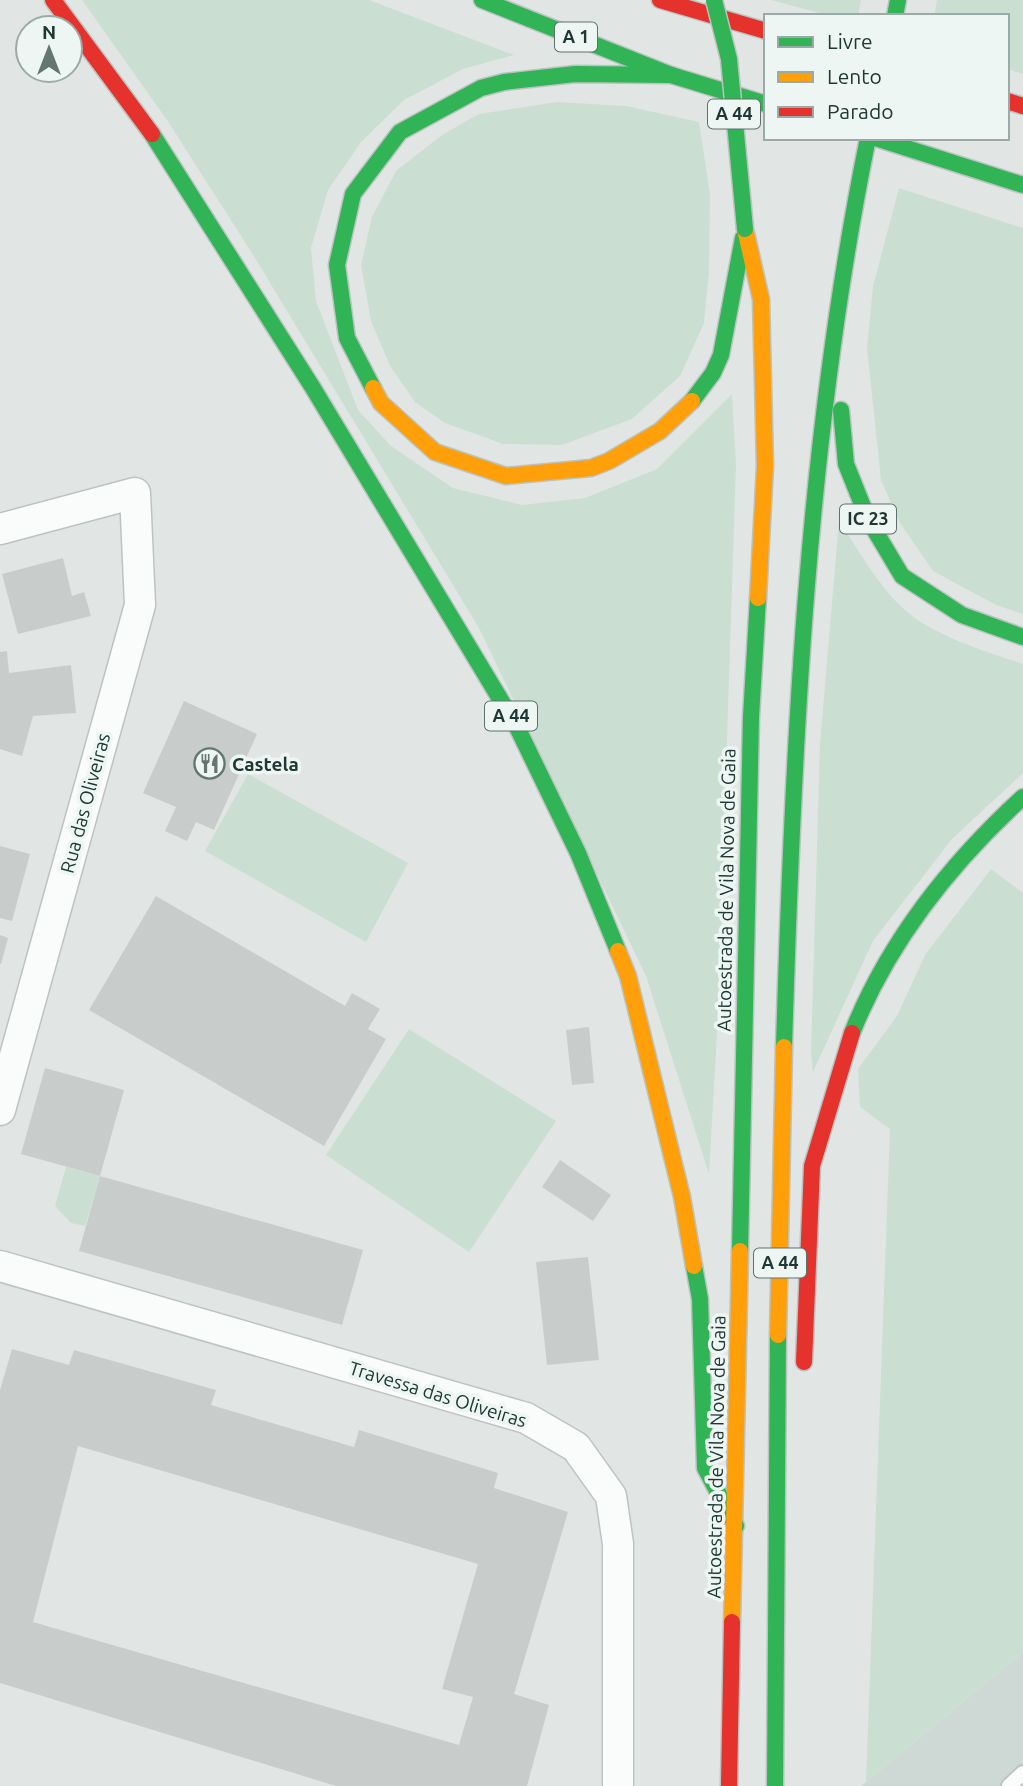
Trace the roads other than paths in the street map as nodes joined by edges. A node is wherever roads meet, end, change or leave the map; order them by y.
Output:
1 (53, 0) edge
2 (482, 0) edge
3 (660, 0) edge
4 (714, 0) edge
5 (764, 30) edge
6 (671, 75) junction
7 (764, 103) edge
8 (868, 140) edge
9 (880, 140) edge
10 (1023, 185) edge
11 (745, 229) junction
12 (834, 335) junction
13 (0, 529) edge
14 (1023, 637) edge
15 (1023, 797) edge
16 (0, 1110) edge
17 (0, 1266) edge
18 (803, 1380) dead end
19 (793, 1429) dead end
20 (777, 1446) junction
21 (736, 1526) junction
22 (1023, 1773) edge
23 (618, 1786) edge
24 (729, 1786) edge
25 (775, 1786) edge
26 (1009, 1786) edge

1 - 21 highway, A 44
2 - 6 highway, A 1
3 - 5 highway
4 - 11 highway, Autoestrada de Vila Nova de Gaia / A 44, bridge
6 - 7 highway, A 1
6 - 11 highway
8 - 12 highway, A 44
9 - 10 highway
11 - 21 highway, Autoestrada de Vila Nova de Gaia / A 44
12 - 14 highway, IC 23
12 - 20 highway, A 44
13 - 16 street, Rua das Oliveiras
15 - 18 highway
17 - 23 street, Travessa das Oliveiras
19 - 20 highway
20 - 25 highway, A 44
21 - 24 highway, Autoestrada de Vila Nova de Gaia / A 44
22 - 26 lane

